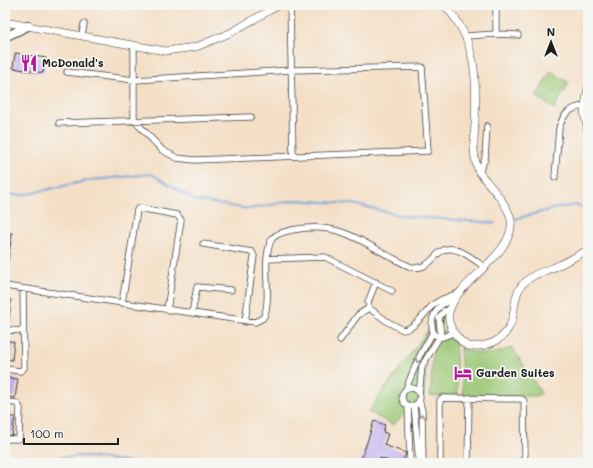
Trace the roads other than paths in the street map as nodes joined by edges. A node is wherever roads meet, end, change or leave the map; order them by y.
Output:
1 (279, 5) edge
2 (290, 5) edge
3 (444, 5) edge
4 (496, 5) edge
5 (5, 22) edge
6 (84, 24) dead end
7 (28, 26) junction
8 (496, 34) junction
9 (82, 35) junction
10 (518, 35) dead end
11 (466, 36) junction
12 (5, 38) edge
13 (134, 46) junction
14 (290, 70) junction
15 (67, 72) dead end
16 (135, 80) junction
17 (588, 88) edge
18 (584, 106) junction
19 (251, 116) dead end
20 (134, 120) junction
21 (60, 123) dead end
22 (488, 126) dead end
23 (588, 132) edge
24 (292, 156) junction
25 (478, 172) junction
26 (555, 177) dead end
27 (203, 244) dead end
28 (588, 250) edge
29 (267, 259) junction
30 (484, 267) junction
31 (376, 282) junction
32 (5, 286) edge
33 (23, 289) junction
34 (231, 290) dead end
35 (392, 291) dead end
36 (460, 293) junction
37 (8, 302) dead end
38 (454, 302) junction
39 (122, 303) junction
40 (369, 308) junction
41 (167, 310) junction
42 (450, 310) junction
43 (192, 313) junction
44 (245, 322) junction
45 (23, 331) junction
46 (433, 332) junction
47 (453, 333) junction
48 (441, 336) junction
49 (340, 340) dead end
50 (5, 369) edge
51 (406, 390) junction
52 (419, 397) junction
53 (469, 398) junction
54 (5, 402) edge
55 (411, 405) junction
56 (420, 436) junction
57 (5, 439) edge
58 (410, 463) edge
59 (419, 463) edge
60 (423, 463) edge
61 (440, 463) edge
62 (468, 463) edge
63 (518, 463) edge

1 - 13 street
2 - 14 street
3 - 11 street
4 - 8 street
5 - 7 street
6 - 9 street
7 - 9 street
7 - 12 main road
8 - 10 street
8 - 11 street
9 - 13 street
11 - 25 street
13 - 16 street
14 - 16 street
14 - 24 street
14 - 24 street
15 - 16 street
16 - 20 street
17 - 18 street
18 - 23 street
18 - 26 street
19 - 20 street
20 - 21 street
20 - 24 street
22 - 25 street
25 - 30 street
27 - 44 street
28 - 47 street
29 - 30 street
29 - 31 street
29 - 44 street
30 - 36 street
31 - 35 street
31 - 40 street
32 - 33 street
33 - 39 street
33 - 45 street
34 - 43 street
36 - 38 street
36 - 40 street
37 - 45 street
38 - 42 street
38 - 46 street
39 - 41 street
39 - 41 street
40 - 49 street
41 - 43 street
42 - 47 street
42 - 48 street
43 - 44 street
45 - 50 street
46 - 48 street
46 -> 51 street
47 - 48 street
48 - 52 street
51 - 52 street
51 - 55 street
52 - 55 street
56 -> 52 street
53 - 61 street
53 - 62 street
53 - 63 street
54 - 57 street
55 - 56 street
55 - 58 street
56 - 59 street
56 - 60 street

